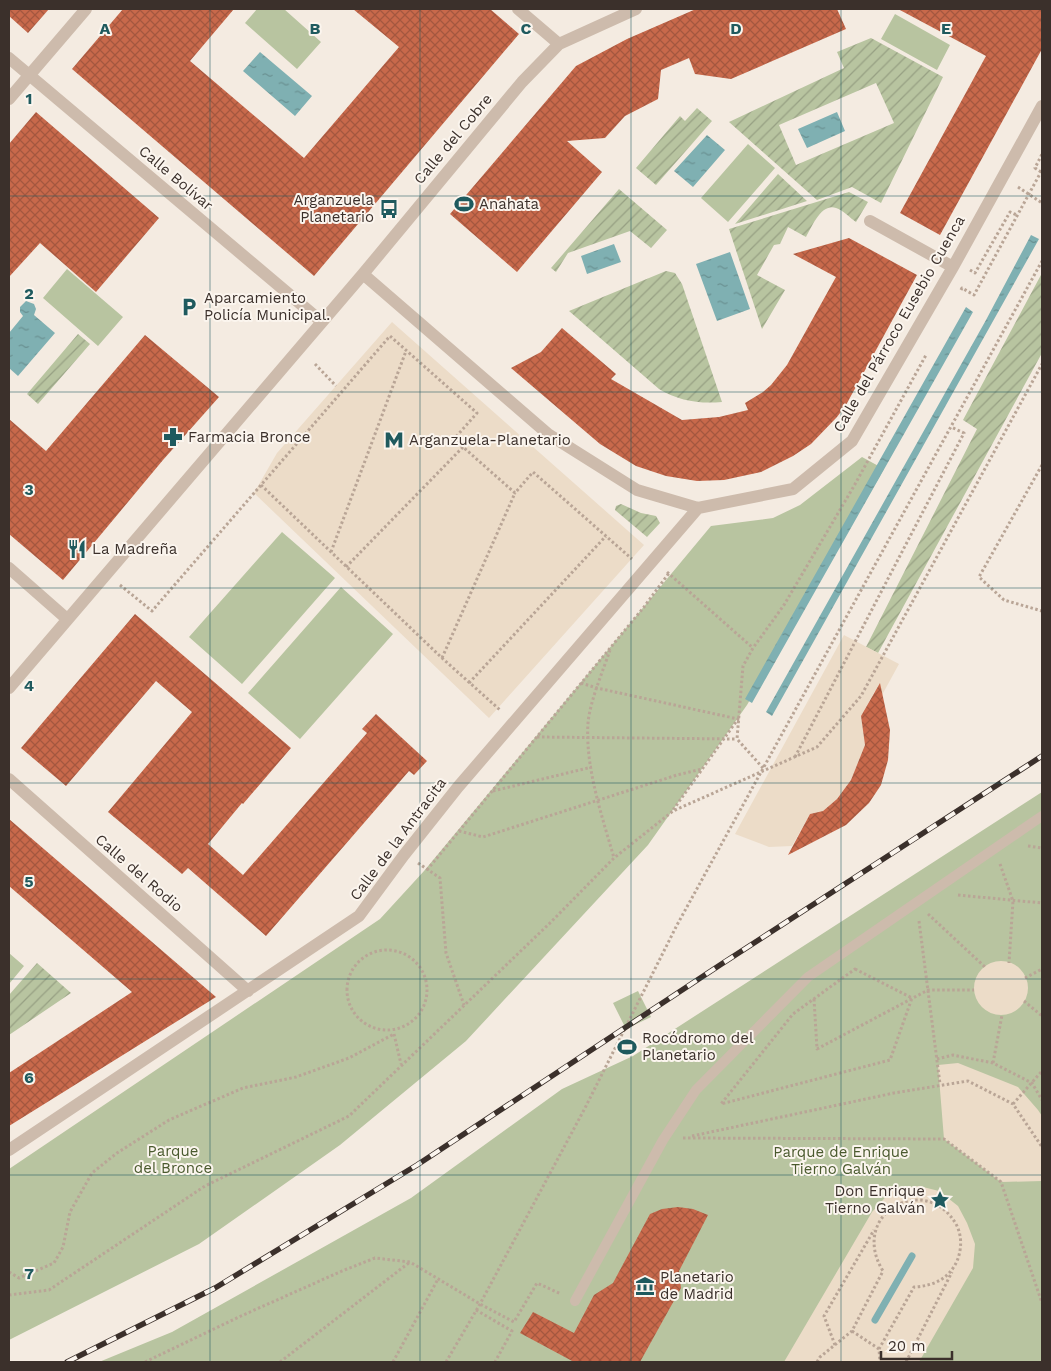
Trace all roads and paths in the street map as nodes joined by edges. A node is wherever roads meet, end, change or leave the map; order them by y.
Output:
1 (86, 9) edge
2 (518, 9) edge
3 (636, 9) edge
4 (559, 44) junction
5 (9, 58) edge
6 (29, 75) junction
7 (9, 99) edge
8 (1042, 106) edge
9 (1042, 154) edge
10 (1042, 171) edge
11 (1029, 194) junction
12 (1042, 203) edge
13 (1017, 216) junction
14 (870, 221) dead end
15 (1042, 262) edge
16 (959, 267) junction
17 (363, 274) junction
18 (957, 297) dead end
19 (322, 322) junction
20 (929, 348) dead end
21 (406, 351) junction
22 (315, 364) dead end
23 (1042, 364) edge
24 (336, 386) dead end
25 (951, 427) junction
26 (463, 447) junction
27 (1042, 465) edge
28 (260, 485) junction
29 (515, 493) junction
30 (698, 508) junction
31 (606, 536) junction
32 (331, 552) junction
33 (639, 565) dead end
34 (346, 567) junction
35 (9, 568) edge
36 (663, 568) dead end
37 (669, 573) junction
38 (119, 585) dead end
39 (1042, 611) edge
40 (67, 619) junction
41 (611, 647) junction
42 (753, 648) junction
43 (442, 658) junction
44 (469, 683) junction
45 (581, 683) junction
46 (9, 688) edge
47 (597, 688) junction
48 (502, 712) dead end
49 (738, 719) junction
50 (536, 737) junction
51 (588, 737) junction
52 (724, 738) junction
53 (737, 738) junction
54 (795, 757) junction
55 (592, 767) junction
56 (702, 769) junction
57 (765, 770) junction
58 (9, 779) edge
59 (492, 791) junction
60 (598, 801) junction
61 (673, 811) junction
62 (1042, 816) edge
63 (459, 831) junction
64 (995, 849) junction
65 (614, 858) junction
66 (417, 863) dead end
67 (427, 870) junction
68 (932, 892) junction
69 (1014, 901) junction
70 (916, 903) junction
71 (1042, 903) edge
72 (1010, 963) dead end
73 (985, 967) dead end
74 (1042, 969) edge
75 (1025, 978) dead end
76 (928, 990) junction
77 (974, 990) dead end
78 (248, 991) junction
79 (912, 998) junction
80 (814, 999) junction
81 (1024, 1001) dead end
82 (464, 1005) junction
83 (1002, 1015) dead end
84 (1042, 1016) edge
85 (393, 1032) junction
86 (937, 1058) junction
87 (993, 1063) junction
88 (402, 1065) junction
89 (1042, 1071) edge
90 (1032, 1083) junction
91 (940, 1084) junction
92 (1042, 1100) edge
93 (1013, 1104) junction
94 (686, 1138) junction
95 (663, 1140) junction
96 (1042, 1147) edge
97 (9, 1150) edge
98 (878, 1223) junction
99 (410, 1262) junction
100 (954, 1267) junction
101 (9, 1272) edge
102 (438, 1279) junction
103 (9, 1295) edge
104 (574, 1301) joint
105 (480, 1303) junction
106 (1042, 1303) edge
107 (476, 1310) junction
108 (852, 1331) junction
109 (835, 1345) junction
110 (879, 1349) junction
111 (145, 1362) edge
112 (280, 1362) edge
113 (392, 1362) edge
114 (446, 1362) edge
115 (495, 1362) edge
116 (817, 1362) edge
117 (880, 1362) edge
118 (906, 1362) edge

1 - 6 street
2 - 4 street
3 - 4 street, Calle del Cobre
4 - 17 street, Calle del Cobre
5 - 6 street, Calle Bolívar
6 - 7 street
6 - 19 street, Calle Bolívar
8 - 16 street, Calle del Párroco Eusebio Cuenca
9 - 10 path
10 - 11 path
11 - 12 path
11 - 13 path
13 - 16 path
13 - 18 path
14 - 16 street
15 - 25 path
16 - 30 street, Calle del Párroco Eusebio Cuenca
17 - 19 street, Calle del Cobre
17 - 30 street, Calle del Párroco Eusebio Cuenca
19 - 40 street, Calle del Cobre
20 - 42 path
21 - 26 path
21 - 28 path
21 - 32 path
22 - 24 path
23 - 54 path
25 - 54 path
25 - 105 path
26 - 29 path
26 - 34 path
27 - 39 path
28 - 32 path
28 - 38 path
29 - 31 path
29 - 43 path
30 - 78 street, Calle de la Antracita
31 - 33 path
31 - 44 path
32 - 34 path
34 - 43 path
35 - 40 street
36 - 37 path
37 - 41 path
37 - 42 path
40 - 46 street, Calle del Cobre
41 - 45 path
41 - 47 path
42 - 49 path
43 - 44 path
44 - 48 path
45 - 47 path
45 - 50 path
47 - 49 path
47 - 51 path
49 - 52 path
49 - 53 path
50 - 51 path
50 - 59 path
51 - 52 path
51 - 55 path
52 - 53 path
52 - 56 path
53 - 57 path
54 - 57 path
55 - 59 path
55 - 60 path
56 - 60 path
56 - 61 path
57 - 61 path
58 - 78 street, Calle del Rodio
59 - 63 path
60 - 63 path
60 - 65 path
61 - 65 path
62 - 64 lane
63 - 67 path
64 - 68 lane
64 - 69 path
65 - 82 path
66 - 67 path
67 - 82 path
68 - 69 path
68 - 70 lane
69 - 71 path
69 - 72 path
70 - 73 path
70 - 76 path
70 - 95 lane
74 - 75 path
76 - 77 path
76 - 79 path
76 - 86 path
78 - 97 street, Calle de la Antracita
79 - 80 path
79 - 80 path
79 - 80 path
81 - 84 path
82 - 88 path
83 - 87 path
85 - 85 path
85 - 88 path
85 - 101 path
86 - 87 path
86 - 91 path
87 - 90 path
88 - 103 path
89 - 90 path
90 - 92 path
90 - 93 path
91 - 93 path
91 - 94 path
93 - 96 path
94 - 95 path
94 - 106 path
95 - 104 lane
98 - 100 path
98 - 108 path
98 - 109 path
99 - 102 path
99 - 111 path
99 - 112 path
100 - 110 path
100 - 118 path
102 - 105 path
102 - 113 path
104 - 105 path
105 - 107 path
107 - 114 path
107 - 115 path
108 - 109 path
108 - 110 path
109 - 116 path
110 - 117 path

